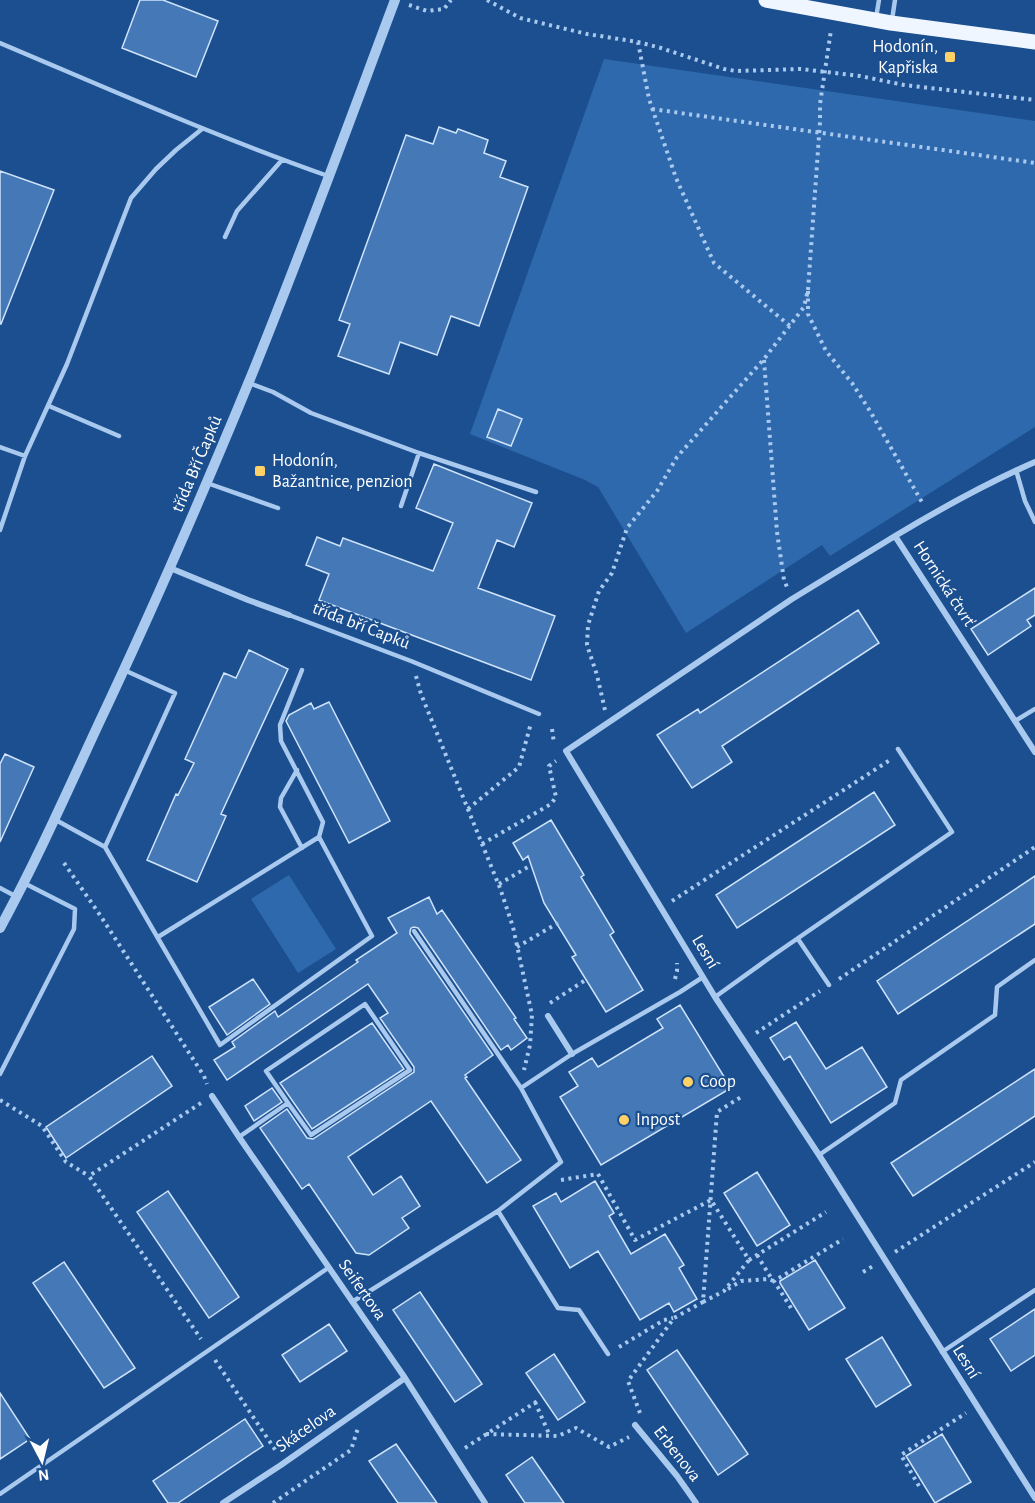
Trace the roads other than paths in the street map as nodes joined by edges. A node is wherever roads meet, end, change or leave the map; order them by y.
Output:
1 (766, 0) edge
2 (879, 0) edge
3 (895, 0) edge
4 (400, 2) edge
5 (876, 20) junction
6 (891, 23) junction
7 (1035, 42) edge
8 (0, 43) edge
9 (202, 129) junction
10 (282, 160) junction
11 (329, 177) junction
12 (225, 237) dead end
13 (249, 383) junction
14 (49, 406) junction
15 (119, 436) dead end
16 (0, 447) edge
17 (419, 453) junction
18 (25, 456) junction
19 (1035, 462) edge
20 (1016, 470) junction
21 (207, 483) junction
22 (536, 492) dead end
23 (401, 506) dead end
24 (278, 508) dead end
25 (1035, 522) edge
26 (0, 530) edge
27 (895, 536) junction
28 (170, 568) junction
29 (290, 615) joint
30 (124, 670) junction
31 (302, 670) dead end
32 (1035, 709) edge
33 (539, 714) road end
34 (1015, 721) junction
35 (899, 751) road end
36 (1035, 752) edge
37 (297, 770) junction
38 (54, 819) junction
39 (319, 837) junction
40 (105, 847) junction
41 (302, 848) junction
42 (24, 883) junction
43 (0, 888) edge
44 (17, 897) junction
45 (0, 928) edge
46 (414, 932) dead end
47 (158, 937) junction
48 (798, 939) junction
49 (1035, 960) edge
50 (703, 977) junction
51 (829, 986) road end
52 (715, 998) junction
53 (548, 1016) dead end
54 (572, 1054) junction
55 (0, 1074) edge
56 (520, 1088) junction
57 (212, 1096) road end
58 (288, 1102) junction
59 (239, 1137) junction
60 (819, 1155) junction
61 (498, 1211) junction
62 (328, 1268) junction
63 (1035, 1290) edge
64 (352, 1302) junction
65 (942, 1352) junction
66 (608, 1354) road end
67 (405, 1378) junction
68 (635, 1425) dead end
69 (0, 1494) edge
70 (1034, 1496) edge
71 (224, 1503) edge
72 (485, 1503) edge
73 (696, 1503) edge

1 - 5 main road
2 - 5 lane
3 - 6 lane
4 - 11 street, třída Bří Čapků
5 - 6 main road
6 - 7 main road
8 - 9 lane
9 - 10 lane
9 - 14 lane
10 - 11 lane
10 - 12 lane
11 - 13 street, třída Bří Čapků
13 - 17 lane
13 - 21 street, třída Bří Čapků
14 - 15 lane
14 - 18 lane
16 - 18 lane
17 - 22 lane
17 - 23 lane
18 - 26 lane
19 - 20 street, Hornická čtvrť
20 - 25 lane
20 - 27 street, Hornická čtvrť
21 - 24 lane
21 - 28 street, třída Bří Čapků
27 - 34 street, Hornická čtvrť
27 - 50 street, Lesní
28 - 29 street, třída bří Čapků
28 - 30 street, třída Bří Čapků
29 - 33 lane, třída bří Čapků
30 - 38 street, třída Bří Čapků
30 - 40 lane
31 - 37 lane
32 - 34 lane
34 - 36 street, Hornická čtvrť
35 - 48 lane
37 - 39 lane
37 - 41 lane
38 - 40 lane
38 - 42 street, třída Bří Čapků
39 - 41 lane
39 - 47 lane
40 - 47 lane
41 - 47 lane
42 - 44 street, třída Bří Čapků
42 - 55 lane
43 - 44 lane
44 - 45 street, třída Bří Čapků
46 - 56 lane
48 - 51 lane
48 - 52 lane
49 - 60 lane
50 - 52 street, Lesní
50 - 54 lane
52 - 60 street, Lesní
53 - 54 street
54 - 56 lane
56 - 61 lane
57 - 59 street, Seifertova
58 - 58 lane
58 - 59 lane
59 - 62 street, Seifertova
60 - 65 street, Lesní
61 - 64 lane
61 - 66 lane
62 - 64 street, Seifertova
62 - 69 lane
63 - 65 lane
64 - 67 street, Seifertova
65 - 70 street, Lesní
67 - 71 street, Skácelova
67 - 72 street, Seifertova
68 - 73 street, Erbenova

